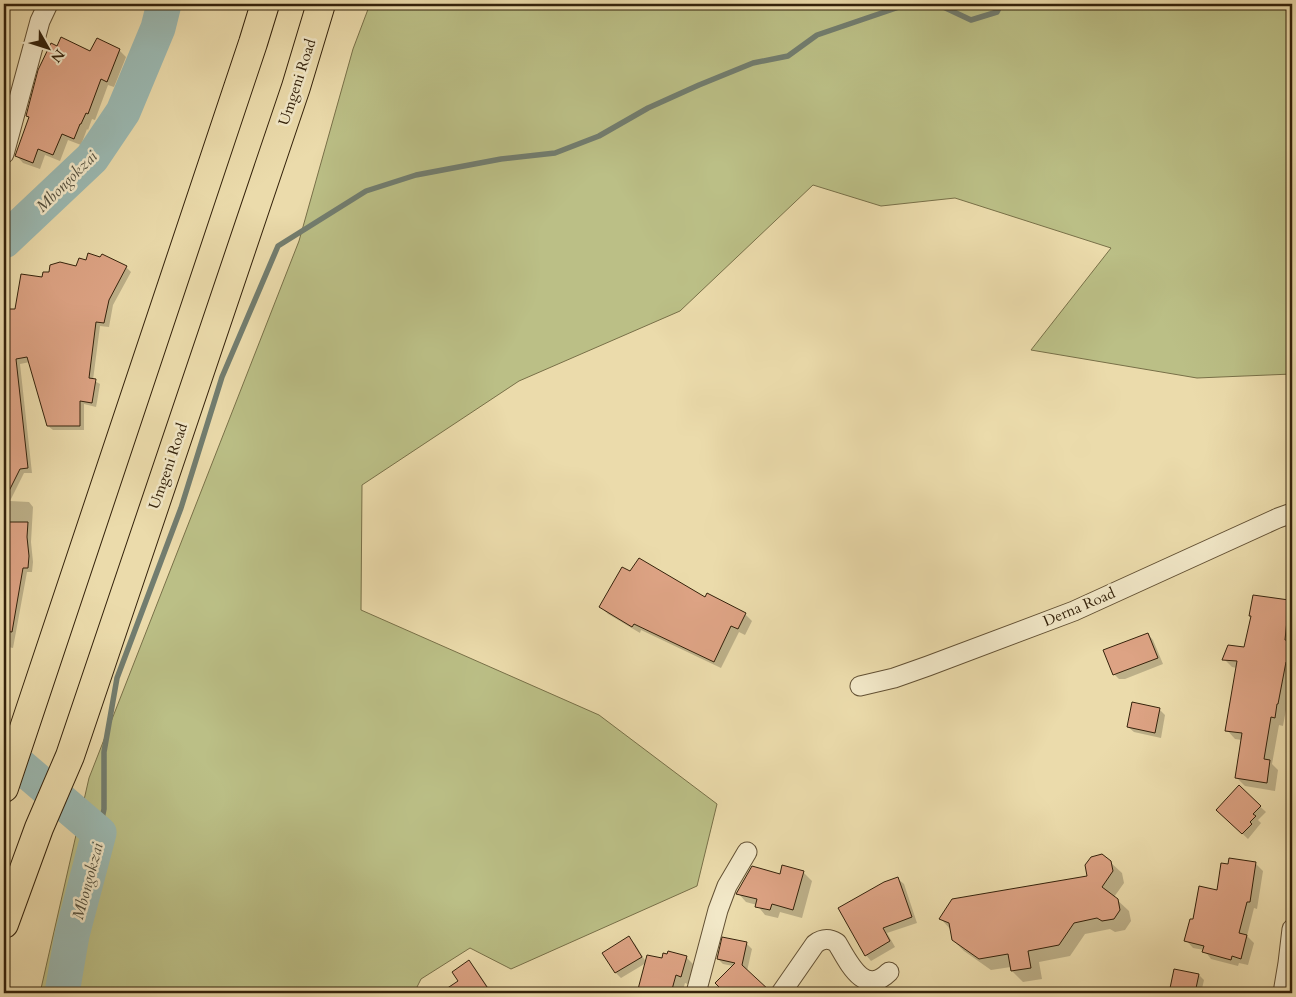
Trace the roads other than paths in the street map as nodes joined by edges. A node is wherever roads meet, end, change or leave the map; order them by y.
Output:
1 (48, 4) edge
2 (265, 4) edge
3 (321, 4) edge
4 (4, 154) edge
5 (1292, 514) edge
6 (860, 686) dead end
7 (4, 788) edge
8 (747, 852) dead end
9 (4, 924) edge
10 (1292, 929) edge
11 (889, 972) dead end
12 (696, 993) edge
13 (781, 993) edge
14 (1283, 993) edge

1 - 4 street
2 - 7 highway
3 - 9 highway, Umgeni Road
5 - 6 street, Derna Road
8 - 12 street
10 - 14 street
11 - 13 street

